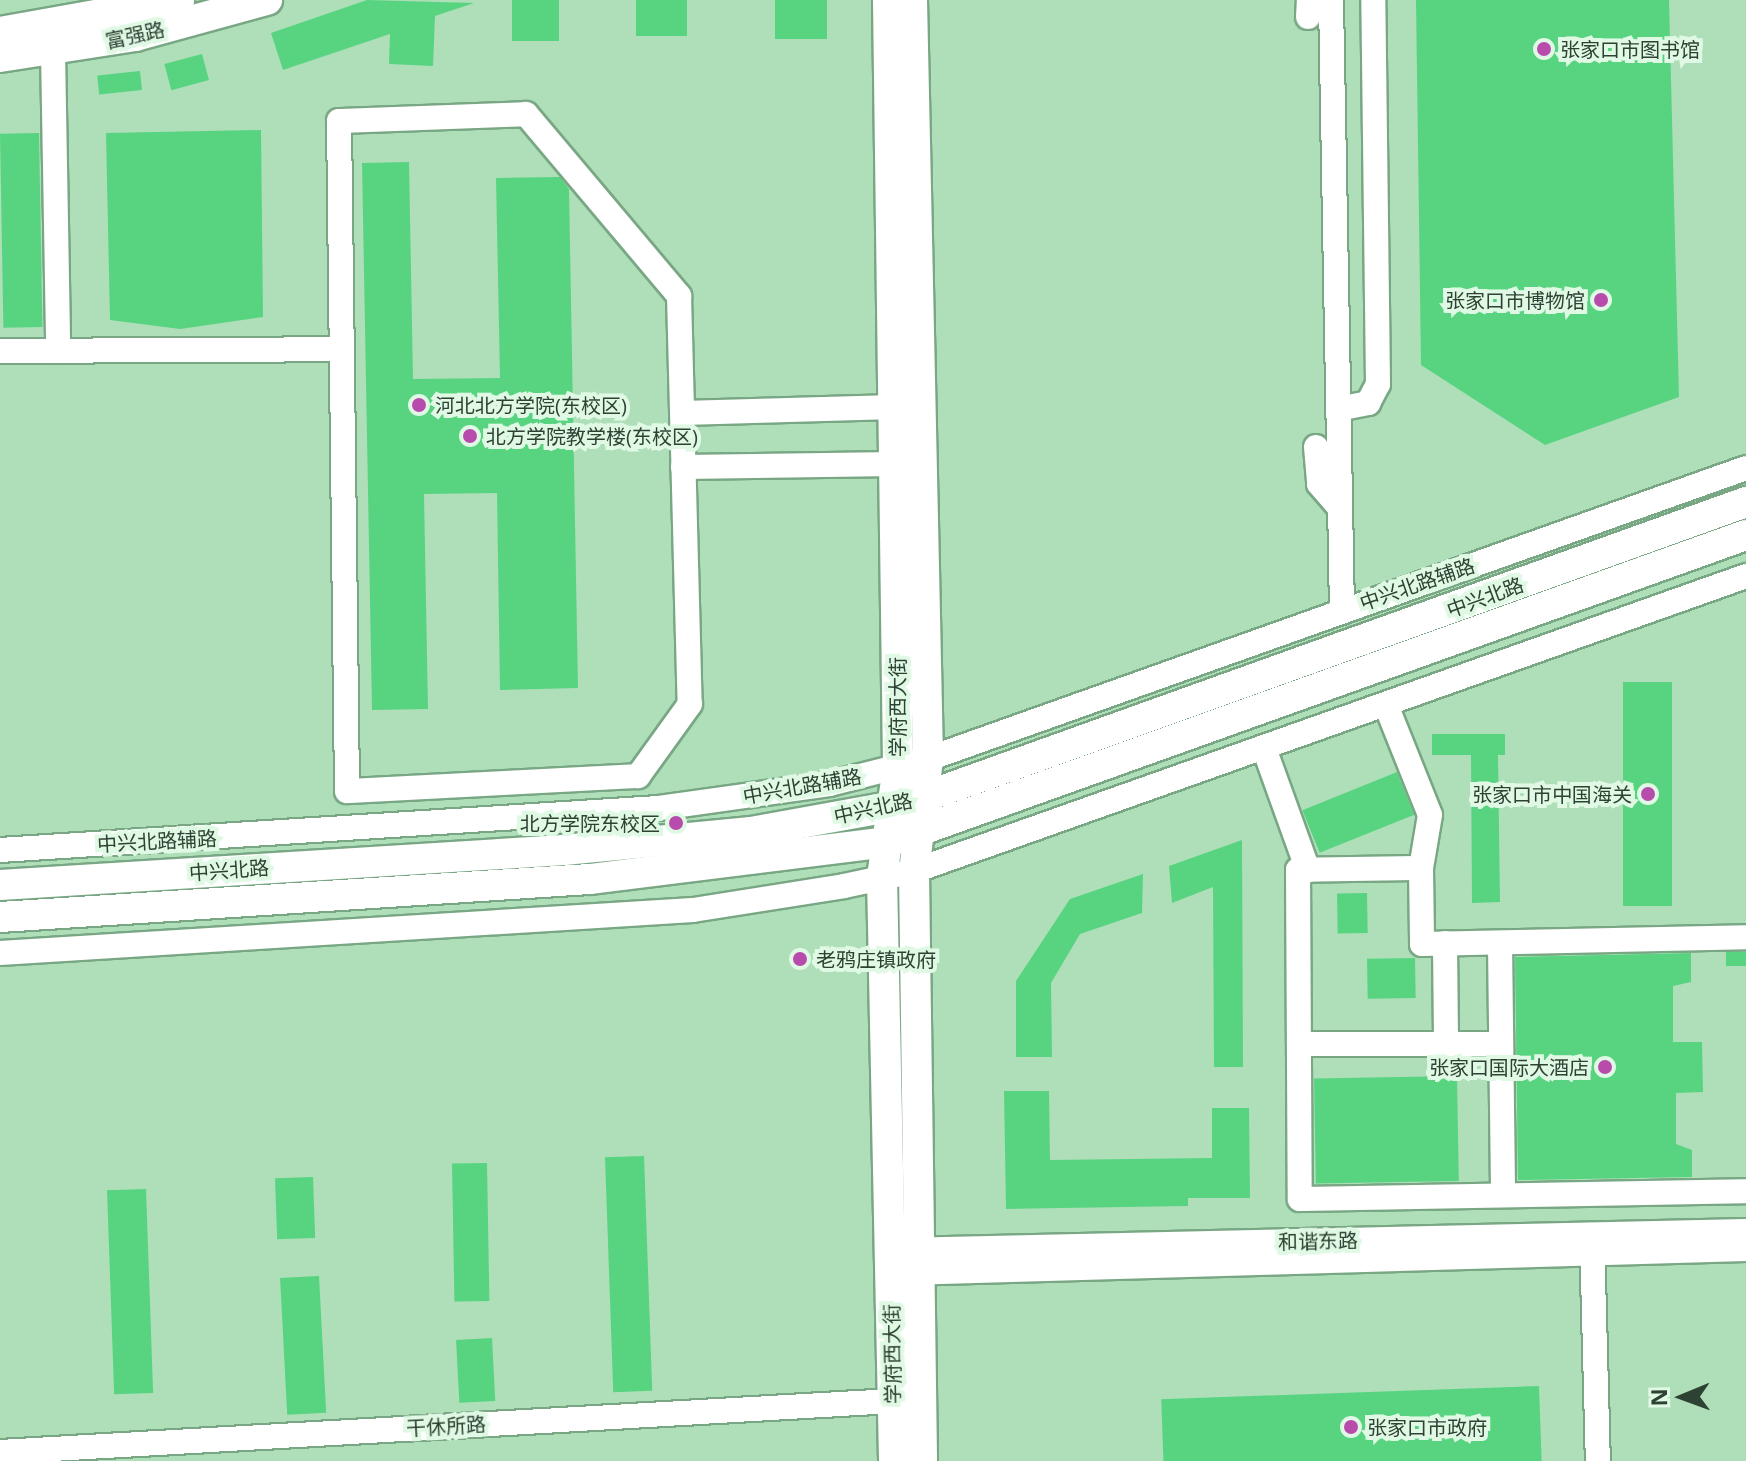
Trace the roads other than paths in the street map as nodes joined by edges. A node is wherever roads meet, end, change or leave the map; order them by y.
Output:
1 (179, 0) edge
2 (267, 0) edge
3 (888, 0) edge
4 (912, 0) edge
5 (1331, 0) edge
6 (1373, 0) edge
7 (0, 32) edge
8 (53, 51) junction
9 (0, 57) edge
10 (341, 349) junction
11 (0, 351) edge
12 (58, 351) junction
13 (895, 407) junction
14 (1338, 409) junction
15 (682, 413) junction
16 (1316, 447) dead end
17 (896, 464) junction
18 (683, 467) junction
19 (1746, 468) edge
20 (1746, 502) edge
21 (1340, 508) junction
22 (1746, 535) edge
23 (1746, 576) edge
24 (1342, 610) junction
25 (1386, 705) junction
26 (1264, 748) junction
27 (928, 759) junction
28 (898, 767) junction
29 (925, 796) junction
30 (895, 804) junction
31 (921, 833) junction
32 (888, 842) junction
33 (0, 850) edge
34 (1421, 868) junction
35 (1308, 870) junction
36 (914, 871) junction
37 (882, 877) junction
38 (0, 885) edge
39 (0, 917) edge
40 (1746, 937) edge
41 (1445, 943) junction
42 (1500, 943) junction
43 (0, 953) edge
44 (1299, 1044) junction
45 (1446, 1044) junction
46 (1501, 1044) junction
47 (1746, 1191) edge
48 (1503, 1195) junction
49 (1746, 1231) edge
50 (1592, 1244) junction
51 (1746, 1249) edge
52 (904, 1261) junction
53 (893, 1401) junction
54 (0, 1452) edge
55 (894, 1461) edge
56 (922, 1461) edge
57 (1598, 1461) edge

1 - 7 main road, 富强路
2 - 8 main road, 富强路
3 - 13 main road, 学府西大街
4 - 27 main road, 学府西大街
5 - 14 street
6 - 14 street
8 - 9 main road, 富强路
8 - 12 street
10 - 12 street
10 - 15 street
10 - 18 street
11 - 12 street
13 - 15 street
13 - 17 main road, 学府西大街
14 - 21 street
15 - 18 street
16 - 21 street
17 - 18 street
17 - 28 main road, 学府西大街
19 - 24 street, 中兴北路辅路
20 - 29 main road, 中兴北路
21 - 24 street
22 - 31 main road, 中兴北路
23 - 25 street
24 - 27 street, 中兴北路辅路
25 - 26 street
25 - 34 street
26 - 35 street
26 - 36 street
27 - 28 street, 中兴北路辅路
27 - 29 main road, 学府西大街
28 - 30 main road, 学府西大街
28 - 33 street, 中兴北路辅路
29 - 30 main road, 中兴北路
29 - 31 main road, 学府西大街
30 - 32 main road, 学府西大街
30 - 38 main road, 中兴北路
31 - 32 main road, 中兴北路
31 - 36 main road, 学府西大街
32 - 37 main road, 学府西大街
32 - 39 main road, 中兴北路
34 - 35 street
34 - 41 street
35 - 44 street
36 - 37 street
36 - 52 main road, 学府西大街
37 - 43 street
37 - 52 main road, 学府西大街
40 - 42 street
41 - 42 street
41 - 45 street
42 - 46 street
44 - 45 street
44 - 48 street
45 - 46 street
46 - 48 street
47 - 48 street
49 - 50 street, 和谐东路
50 - 51 street, 和谐东路
50 - 52 street, 和谐东路
50 - 57 street
52 - 53 main road, 学府西大街
52 - 56 main road, 学府西大街
53 - 54 street, 干休所路
53 - 55 main road, 学府西大街

